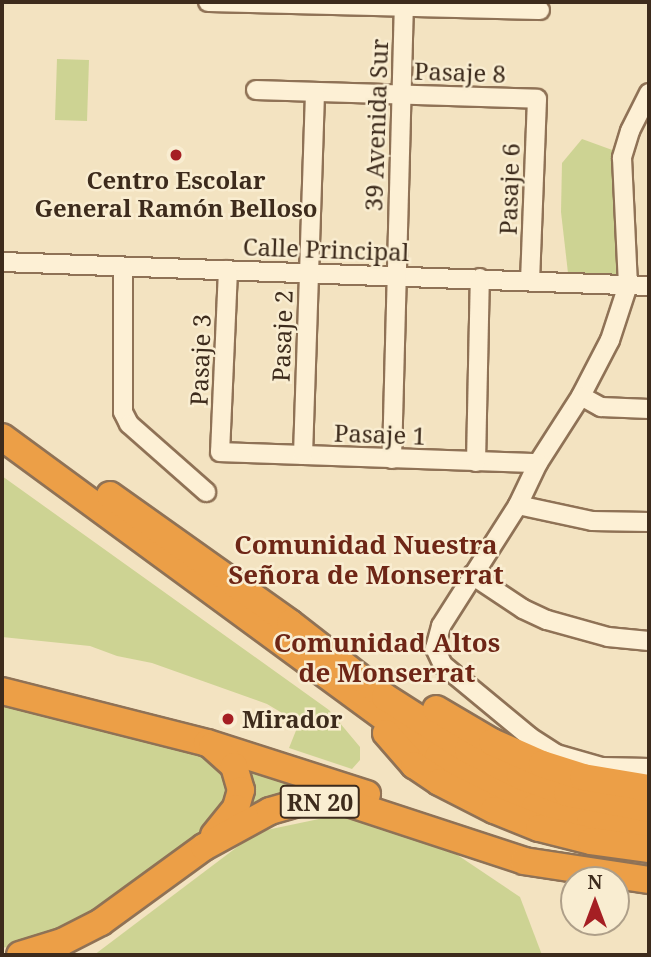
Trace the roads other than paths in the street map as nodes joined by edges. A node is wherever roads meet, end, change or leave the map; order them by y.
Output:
1 (208, 2) edge
2 (404, 4) edge
3 (540, 10) dead end
4 (256, 90) dead end
5 (315, 92) junction
6 (649, 93) edge
7 (402, 95) junction
8 (537, 99) joint
9 (2, 262) edge
10 (123, 267) junction
11 (228, 270) junction
12 (309, 273) junction
13 (397, 276) junction
14 (480, 278) junction
15 (530, 280) junction
16 (628, 285) junction
17 (649, 286) edge
18 (581, 396) junction
19 (649, 409) edge
20 (2, 417) edge
21 (2, 437) edge
22 (220, 452) joint
23 (303, 455) junction
24 (392, 458) junction
25 (476, 462) junction
26 (538, 463) junction
27 (206, 492) dead end
28 (519, 505) junction
29 (649, 522) edge
30 (472, 575) junction
31 (290, 623) junction
32 (649, 641) edge
33 (2, 691) edge
34 (366, 707) junction
35 (207, 743) junction
36 (649, 768) edge
37 (649, 788) edge
38 (649, 809) edge
39 (649, 830) edge
40 (204, 847) junction
41 (649, 849) edge
42 (649, 867) edge
43 (649, 880) edge
44 (20, 955) edge

1 - 2 street
2 - 3 street
2 - 7 street, 39 Avenida Sur
4 - 5 street, Pasaje 8
5 - 7 street, Pasaje 8
5 - 12 street, Pasaje 2
6 - 16 street
7 - 8 street, Pasaje 8
7 - 13 street, 39 Avenida Sur
8 - 15 street, Pasaje 6
9 - 10 street, Calle Principal
10 - 11 street, Calle Principal
10 - 27 street
11 - 12 street, Calle Principal
11 - 22 street, Pasaje 3
12 - 13 street, Calle Principal
12 - 23 street, Pasaje 2
13 - 14 street, Calle Principal
13 - 24 street, 39 Avenida Sur
14 - 15 street, Calle Principal
14 - 25 street
15 - 16 street, Calle Principal
16 - 17 street, Calle Principal
16 - 18 street
18 - 19 street
18 - 26 street
20 - 31 highway
21 - 34 highway
22 - 23 street, Pasaje 1
23 - 24 street, Pasaje 1
24 - 25 street, Pasaje 1
25 - 26 street, Pasaje 1
26 - 28 street
28 - 29 street
28 - 30 street
30 - 32 street
30 - 36 street
31 - 37 highway
31 - 38 highway
33 - 35 highway, RN 20
34 - 39 highway
34 - 41 highway
35 - 40 highway
35 - 42 highway, RN 20
40 - 43 highway, RN 20
40 - 44 highway, RN 20

